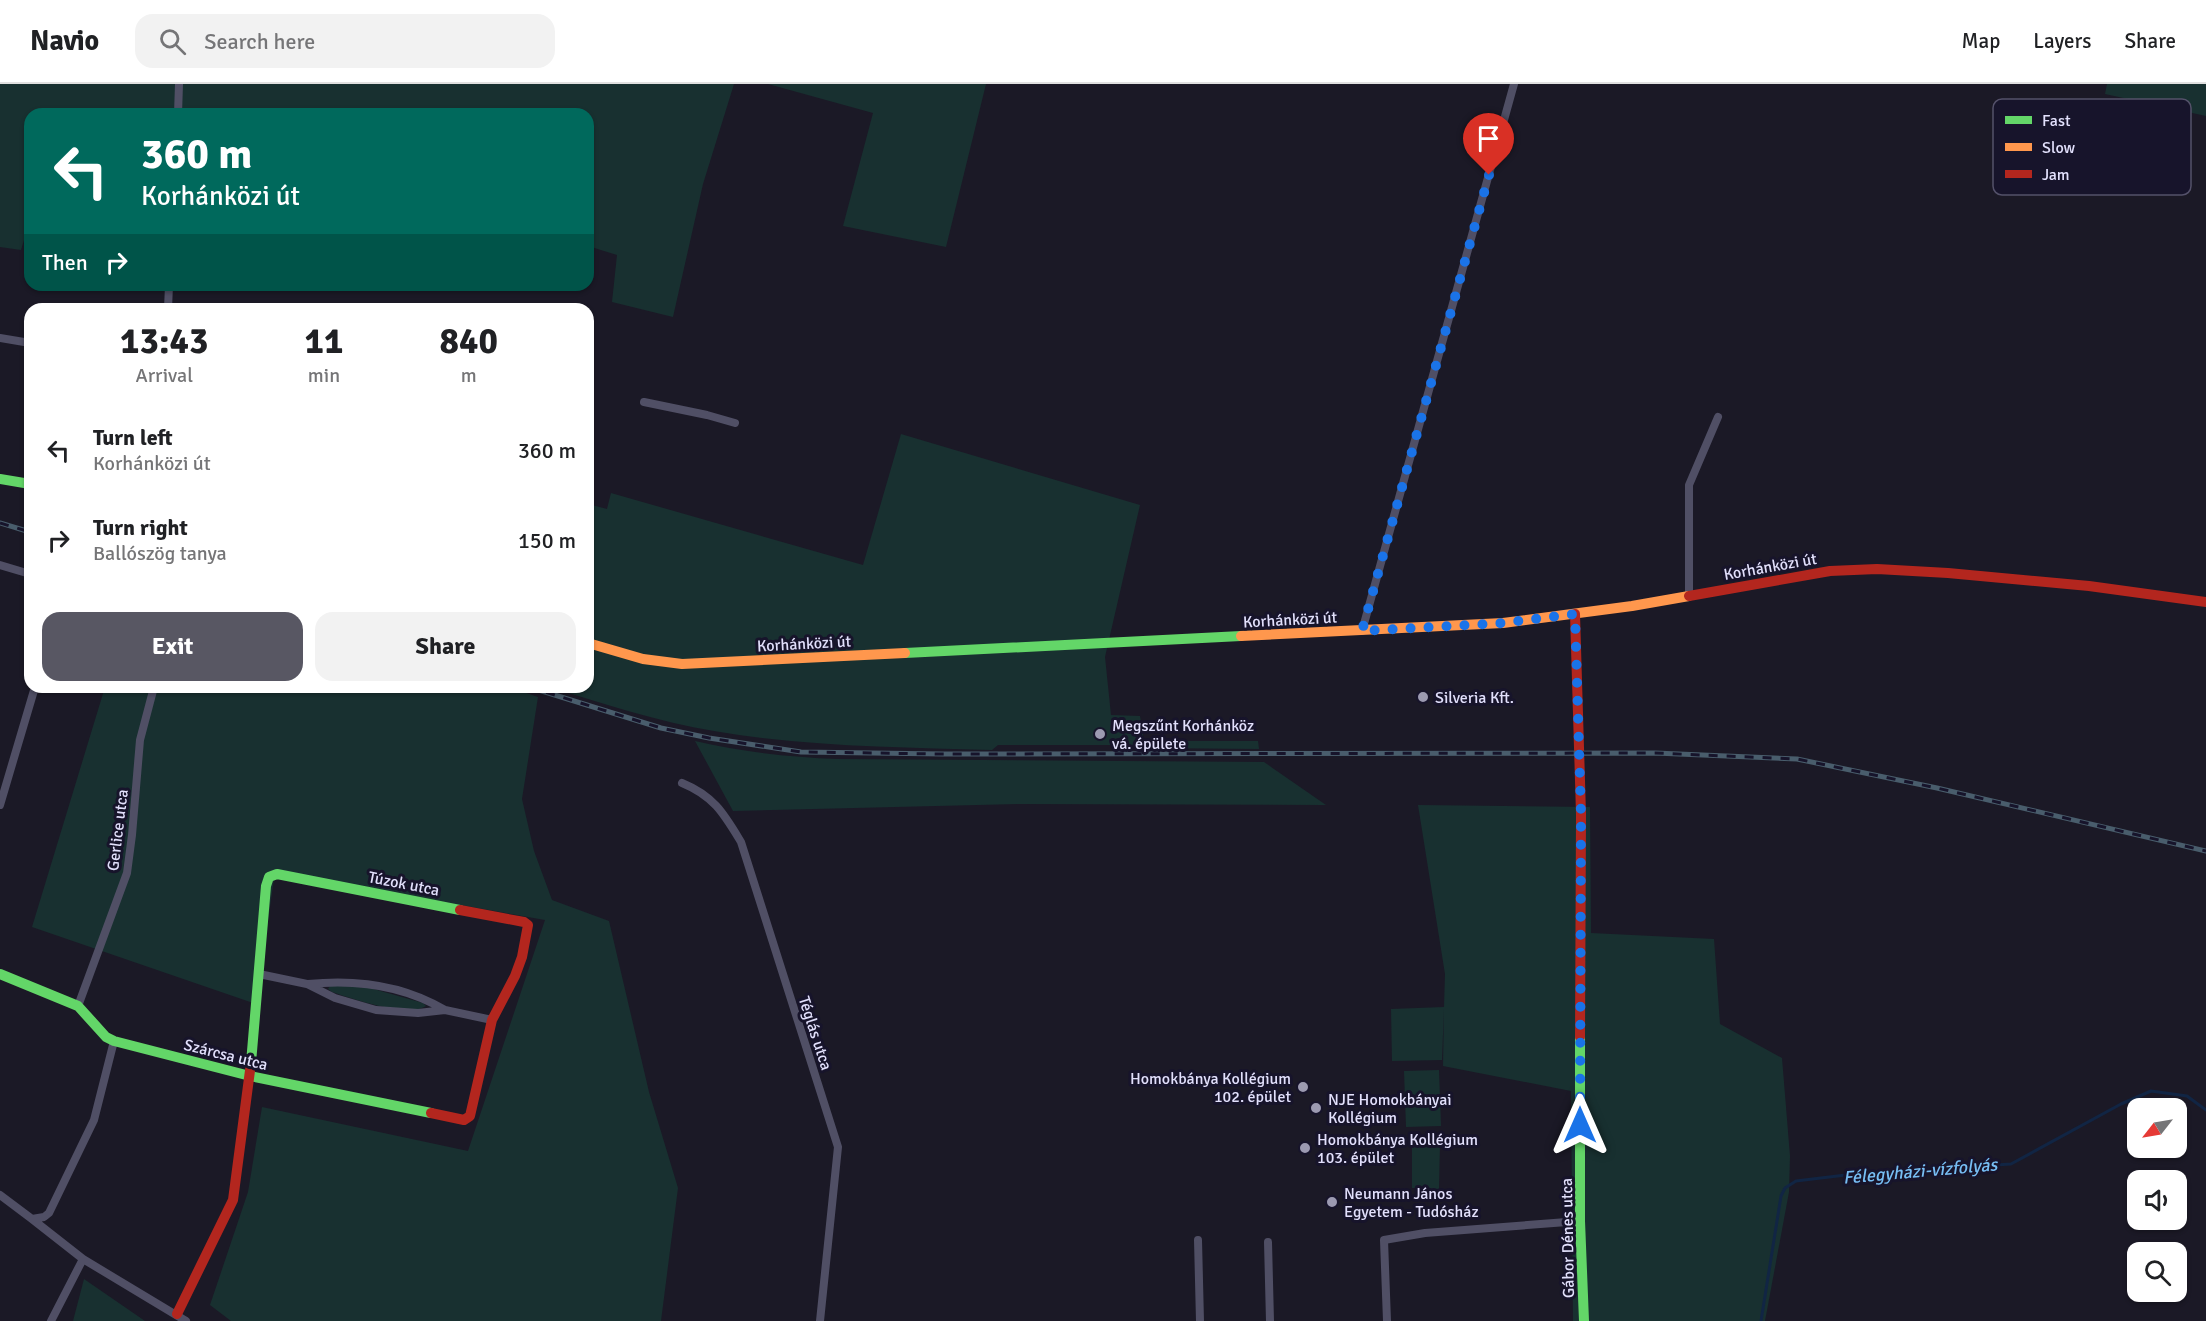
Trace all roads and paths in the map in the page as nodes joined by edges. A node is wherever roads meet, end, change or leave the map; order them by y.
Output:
1 (179, 84) edge
2 (1514, 84) edge
3 (178, 108) edge
4 (0, 338) edge
5 (24, 342) edge
6 (644, 402) dead end
7 (1718, 417) dead end
8 (735, 423) dead end
9 (0, 479) edge
10 (24, 483) edge
11 (0, 565) edge
12 (24, 572) edge
13 (1689, 596) junction
14 (2206, 602) edge
15 (1575, 614) junction
16 (1362, 631) junction
17 (594, 645) edge
18 (33, 693) edge
19 (152, 693) edge
20 (682, 783) dead end
21 (0, 805) edge
22 (0, 974) edge
23 (259, 974) junction
24 (306, 984) junction
25 (78, 1006) junction
26 (445, 1010) junction
27 (492, 1020) junction
28 (114, 1041) junction
29 (250, 1076) junction
30 (464, 1120) joint
31 (0, 1195) edge
32 (32, 1219) junction
33 (1580, 1221) junction
34 (1197, 1240) dead end
35 (1268, 1242) dead end
36 (83, 1259) junction
37 (182, 1318) edge
38 (51, 1321) edge
39 (820, 1321) edge
40 (1200, 1321) edge
41 (1270, 1321) edge
42 (1387, 1321) edge
43 (1584, 1321) edge

1 - 3 street
2 - 16 street
4 - 5 street
6 - 8 street
7 - 13 street
9 - 10 street
11 - 12 street
13 - 14 street, Korhánközi út
13 - 15 street, Korhánközi út
15 - 16 street, Korhánközi út
15 - 33 street, Gábor Dénes utca
16 - 17 street, Korhánközi út
18 - 21 street
19 - 25 street, Gerlice utca
20 - 39 street, Téglás utca
22 - 25 street, Szárcsa utca
23 - 24 street
23 - 27 street, Túzok utca
23 - 29 street, Túzok utca
24 - 26 street
24 - 26 street
25 - 28 street, Szárcsa utca
26 - 27 street
27 - 30 street, Túzok utca
28 - 29 street, Szárcsa utca
28 - 32 street
29 - 30 street, Szárcsa utca
29 - 37 street, Túzok utca
31 - 32 street
32 - 36 street
33 - 42 street
33 - 43 street, Gábor Dénes utca
34 - 40 street
35 - 41 street
36 - 37 street
36 - 38 street

